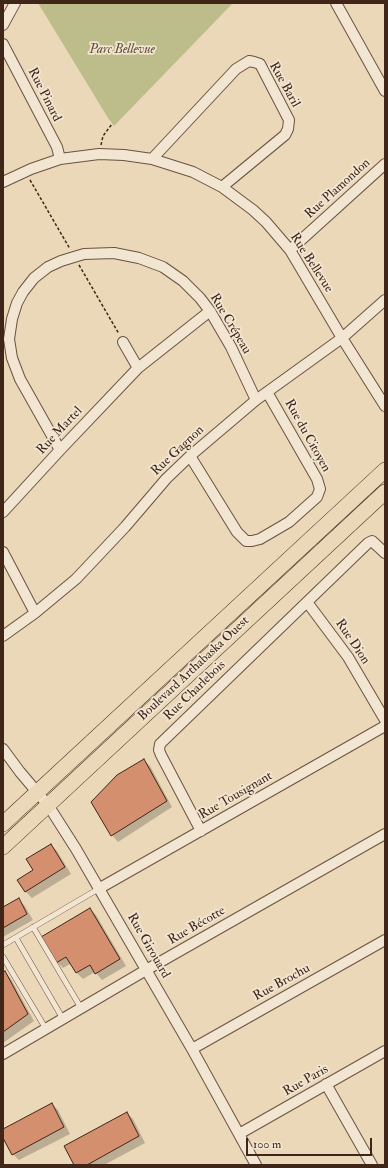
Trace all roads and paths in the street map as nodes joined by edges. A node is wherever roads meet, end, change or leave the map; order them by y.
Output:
1 (15, 3) edge
2 (336, 3) edge
3 (3, 25) edge
4 (3, 44) edge
5 (385, 91) edge
6 (112, 124) dead end
7 (99, 154) junction
8 (60, 159) junction
9 (152, 159) junction
10 (385, 164) edge
11 (3, 182) edge
12 (222, 188) junction
13 (290, 250) junction
14 (385, 300) edge
15 (210, 311) junction
16 (342, 338) junction
17 (123, 342) dead end
18 (138, 368) junction
19 (267, 392) junction
20 (256, 400) junction
21 (385, 406) edge
22 (60, 450) junction
23 (190, 456) junction
24 (385, 470) edge
25 (385, 492) edge
26 (3, 512) edge
27 (3, 552) edge
28 (385, 553) edge
29 (307, 602) junction
30 (35, 613) junction
31 (3, 636) edge
32 (385, 720) edge
33 (385, 726) edge
34 (3, 749) edge
35 (38, 792) junction
36 (48, 805) junction
37 (3, 824) edge
38 (201, 831) junction
39 (385, 834) edge
40 (3, 847) edge
41 (100, 888) junction
42 (33, 927) junction
43 (16, 938) junction
44 (385, 940) edge
45 (3, 945) edge
46 (3, 957) edge
47 (146, 970) junction
48 (81, 1008) junction
49 (63, 1019) junction
50 (46, 1029) junction
51 (192, 1048) junction
52 (385, 1051) edge
53 (3, 1054) edge
54 (326, 1084) junction
55 (239, 1134) junction
56 (256, 1165) edge
57 (372, 1165) edge

1 - 3 street
2 - 5 street
4 - 8 street, Rue Pinard
6 - 7 path
7 - 8 street, Rue Bellevue
7 - 9 street, Rue Bellevue
8 - 11 street, Rue Bellevue
9 - 12 street, Rue Bellevue
9 - 12 street, Rue Baril
10 - 13 street, Rue Plamondon
12 - 13 street, Rue Bellevue
13 - 16 street, Rue Bellevue
14 - 16 street, Rue Gagnon
15 - 18 street, Rue Martel
15 - 20 street, Rue Crépeau
15 - 22 street, Rue Crépeau
16 - 19 street, Rue Gagnon
16 - 21 street, Rue Bellevue
17 - 18 street
18 - 22 street, Rue Martel
19 - 20 street, Rue Gagnon
19 - 23 street, Rue du Citoyen
20 - 23 street, Rue Gagnon
22 - 26 street, Rue Martel
23 - 30 street, Rue Gagnon
24 - 35 main road, Boulevard Arthabaska Ouest
25 - 36 main road, Boulevard Arthabaska Ouest
27 - 30 street
28 - 29 street, Rue Charlebois
29 - 32 street, Rue Dion
29 - 38 street, Rue Charlebois
30 - 31 street, Rue Gagnon
33 - 38 street, Rue Tousignant
34 - 35 street, Rue Girouard
35 - 36 street, Rue Girouard
35 - 37 main road, Boulevard Arthabaska Ouest
36 - 40 main road, Boulevard Arthabaska Ouest
36 - 41 street, Rue Girouard
38 - 41 street, Rue Tousignant
39 - 47 street, Rue Bécotte
41 - 42 lane
41 - 47 street, Rue Girouard
42 - 43 lane
42 - 48 lane
43 - 45 lane
43 - 49 lane
44 - 51 street, Rue Brochu
46 - 50 lane
47 - 48 street, Rue Bécotte
47 - 51 street, Rue Girouard
48 - 49 street, Rue Bécotte
49 - 50 street, Rue Bécotte
50 - 53 street, Rue Bécotte
51 - 55 street, Rue Girouard
52 - 54 street, Rue Paris
54 - 55 street, Rue Paris
54 - 57 street
55 - 56 street, Rue Girouard

